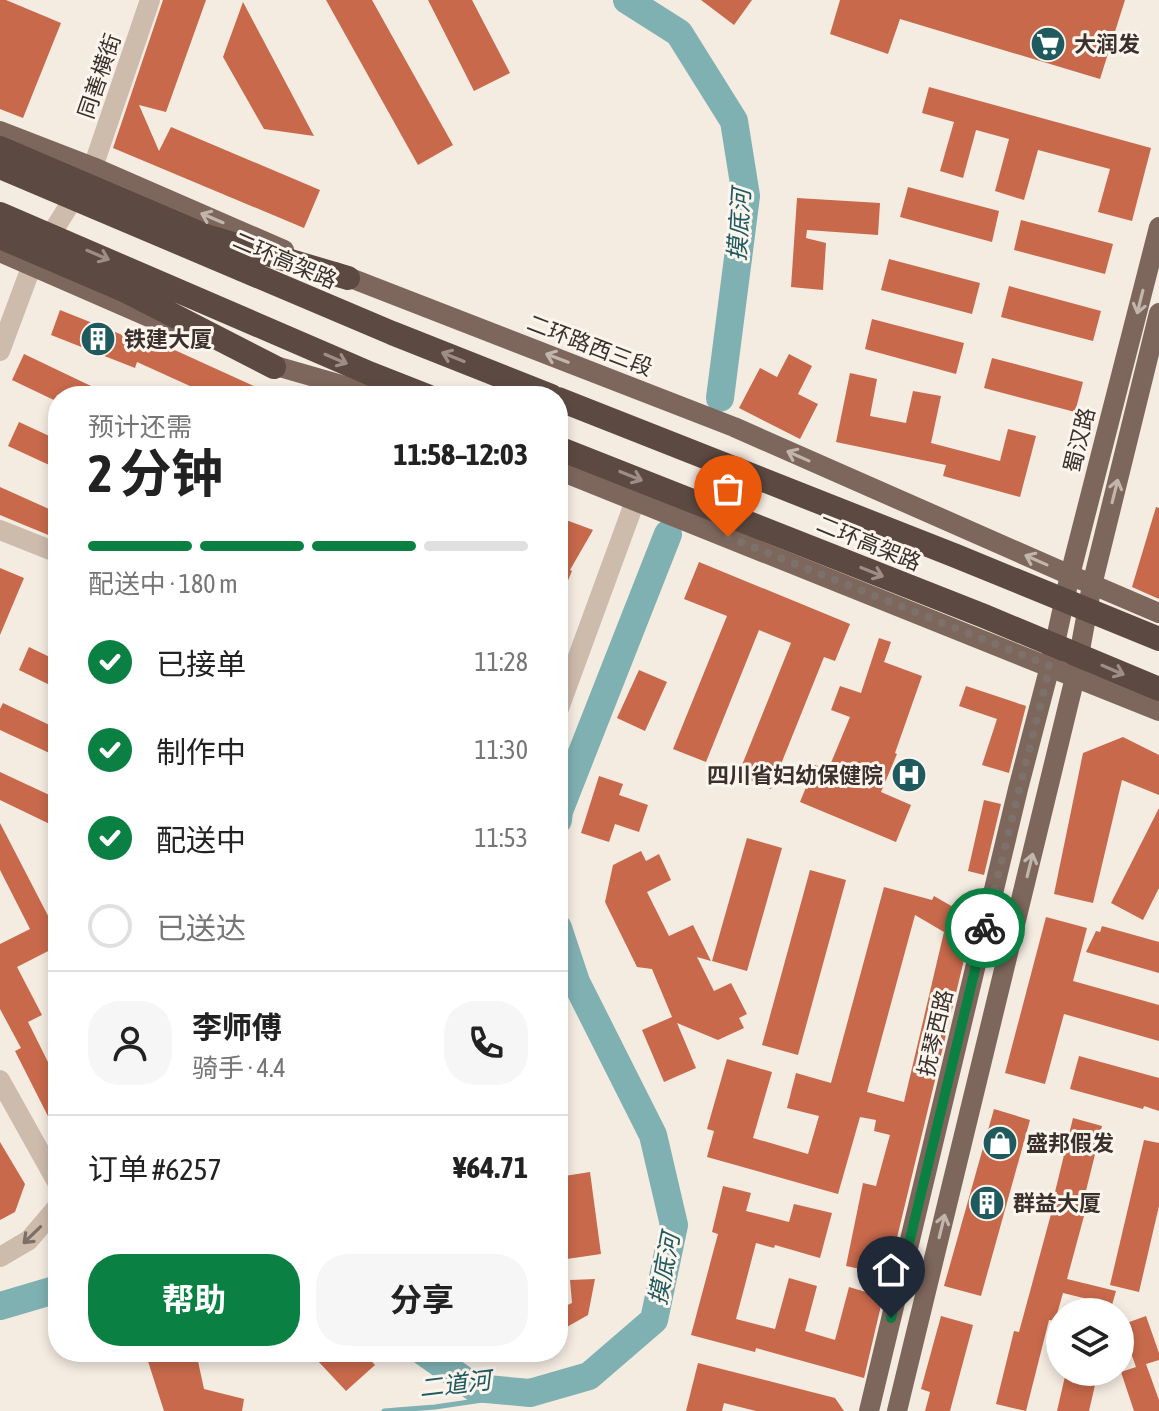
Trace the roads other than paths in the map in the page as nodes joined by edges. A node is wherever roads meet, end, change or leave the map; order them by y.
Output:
1 (150, 0) edge
2 (0, 131) edge
3 (0, 148) edge
4 (0, 167) edge
5 (93, 167) junction
6 (0, 214) edge
7 (1159, 227) edge
8 (0, 237) edge
9 (0, 252) edge
10 (32, 265) junction
11 (348, 278) junction
12 (1159, 313) edge
13 (0, 351) edge
14 (274, 367) junction
15 (344, 386) edge
16 (402, 386) edge
17 (526, 386) edge
18 (568, 403) edge
19 (568, 452) edge
20 (568, 474) edge
21 (635, 501) junction
22 (0, 530) edge
23 (48, 549) edge
24 (1070, 575) junction
25 (1092, 585) junction
26 (1159, 613) edge
27 (1159, 639) edge
28 (1050, 666) junction
29 (1075, 677) junction
30 (568, 684) edge
31 (1159, 689) edge
32 (1159, 711) edge
33 (0, 1080) edge
34 (48, 1166) edge
35 (48, 1218) edge
36 (0, 1257) edge
37 (869, 1411) edge
38 (897, 1411) edge

1 - 5 street, 同善横街
2 - 5 main road, 二环路西三段
3 - 11 highway
17 -> 4 highway, 二环高架路
5 - 10 street, 同善横街
11 -> 5 main road, 二环路西三段
6 -> 16 highway
7 -> 24 main road, 蜀汉路
8 - 14 highway
9 - 10 main road
10 - 13 street, 同善横街
10 - 14 main road
24 -> 11 main road, 二环路西三段
25 -> 12 main road
14 - 15 main road
18 - 27 highway, 二环高架路
19 -> 31 highway, 二环高架路
20 - 21 main road
21 - 28 main road
21 - 30 street
22 - 23 street
24 - 25 main road, 二环路西三段
24 - 28 main road, 蜀汉路
25 - 26 main road, 二环路西三段
25 - 29 main road
28 - 29 main road
28 - 37 main road, 抚琴西路
29 - 32 main road
38 -> 29 main road
33 - 34 street
35 -> 36 street

